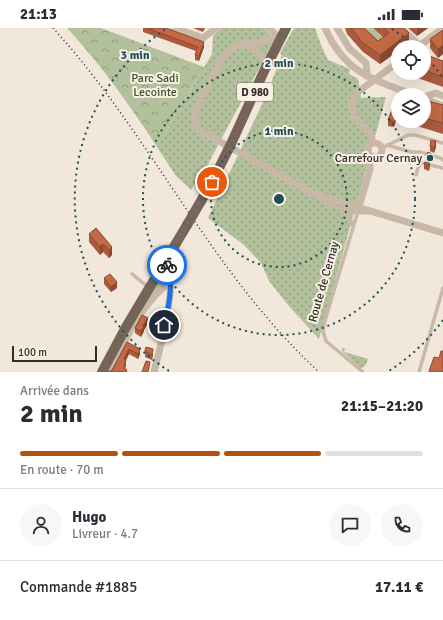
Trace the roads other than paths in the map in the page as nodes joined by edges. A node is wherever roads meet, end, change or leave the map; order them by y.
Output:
1 (174, 28) edge
2 (216, 28) edge
3 (269, 28) edge
4 (286, 28) edge
5 (325, 28) edge
6 (337, 28) edge
7 (401, 28) edge
8 (443, 28) edge
9 (280, 39) junction
10 (413, 40) edge
11 (427, 40) edge
12 (236, 46) junction
13 (391, 67) edge
14 (265, 68) junction
15 (366, 76) junction
16 (374, 80) junction
17 (395, 88) edge
18 (431, 95) edge
19 (443, 96) edge
20 (431, 101) edge
21 (443, 106) edge
22 (373, 143) junction
23 (443, 143) edge
24 (384, 147) junction
25 (370, 156) junction
26 (443, 160) edge
27 (443, 168) edge
28 (416, 175) dead end
29 (314, 194) junction
30 (337, 208) junction
31 (358, 210) junction
32 (354, 226) junction
33 (443, 233) edge
34 (164, 262) junction
35 (132, 274) dead end
36 (171, 281) junction
37 (149, 287) junction
38 (443, 288) edge
39 (102, 372) edge
40 (108, 372) edge
41 (154, 372) edge
42 (363, 372) edge
43 (419, 372) edge

1 - 2 street
3 - 9 street
4 - 9 main road, D 980
5 - 15 street
6 - 15 street
7 - 10 street
8 - 11 street
9 - 12 street
9 - 14 main road, D 980
12 - 14 street
12 - 29 street
13 - 16 street
14 - 34 main road, D 980, bridge
15 - 16 street
16 - 17 street
16 - 22 street
18 - 19 street
20 - 21 street
22 - 24 street
22 - 25 street
23 - 24 lane
24 - 25 street
24 - 26 lane
25 - 31 street
27 - 28 lane
29 - 30 lane
29 - 31 street
30 - 31 lane
30 - 32 lane
31 - 32 lane, Route de Cernay
31 - 33 street
32 - 42 lane, Route de Cernay
34 - 36 street
34 - 37 main road, D 980
35 - 37 lane
36 - 40 street
36 - 41 street
37 - 39 main road, D 980
38 - 43 lane

